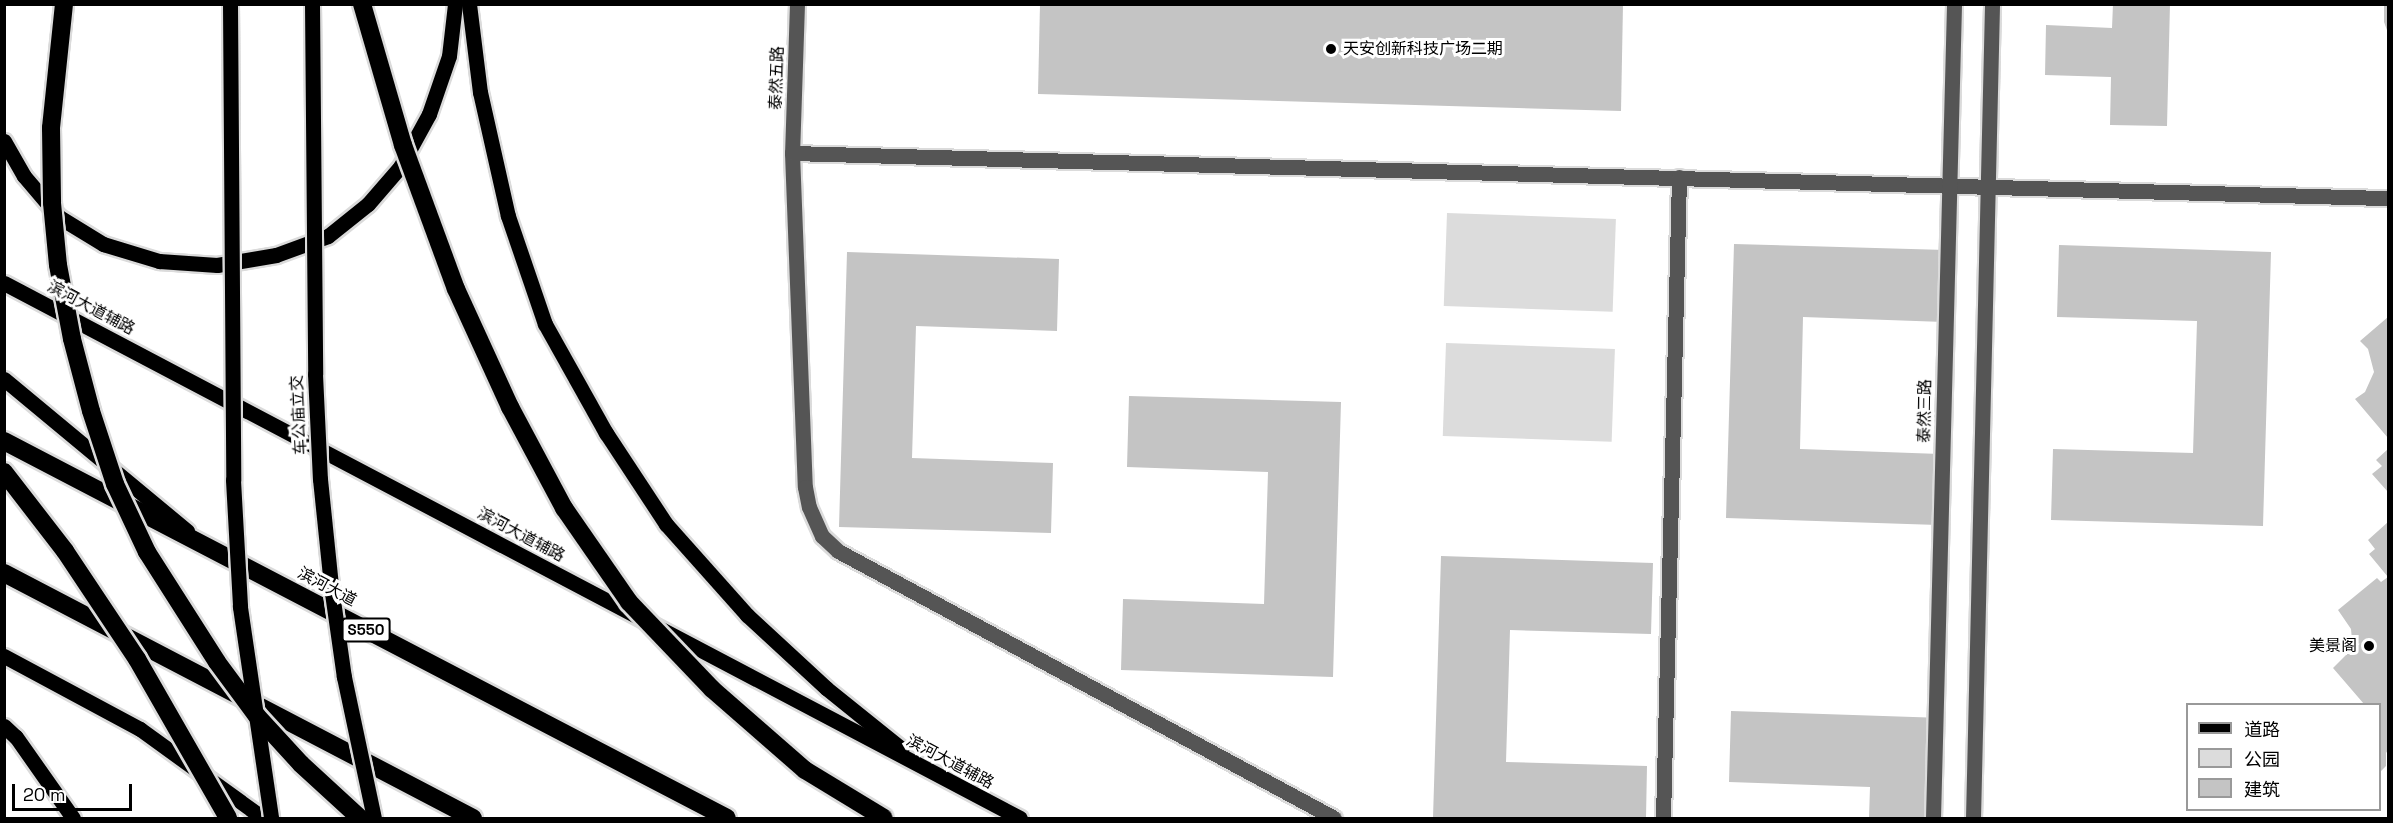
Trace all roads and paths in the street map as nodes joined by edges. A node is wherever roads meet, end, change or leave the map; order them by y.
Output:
1 (64, 4) edge
2 (230, 4) edge
3 (312, 4) edge
4 (363, 4) edge
5 (455, 4) edge
6 (469, 4) edge
7 (797, 4) edge
8 (1954, 4) edge
9 (1992, 4) edge
10 (4, 141) edge
11 (792, 153) junction
12 (1679, 177) junction
13 (1949, 185) junction
14 (1988, 186) junction
15 (2388, 198) edge
16 (4, 283) edge
17 (4, 379) edge
18 (4, 441) edge
19 (4, 472) edge
20 (203, 544) junction
21 (4, 573) edge
22 (4, 656) edge
23 (4, 726) edge
24 (927, 770) junction
25 (73, 819) edge
26 (228, 819) edge
27 (263, 819) edge
28 (271, 819) edge
29 (360, 819) edge
30 (374, 819) edge
31 (473, 819) edge
32 (727, 819) edge
33 (884, 819) edge
34 (1020, 819) edge
35 (1334, 819) edge
36 (1663, 819) edge
37 (1933, 819) edge
38 (1973, 819) edge

1 - 29 highway, bridge
2 - 28 main road, bridge
3 - 30 main road, 车公庙立交, bridge
4 - 33 highway, bridge
5 - 10 main road
6 - 24 main road
7 - 11 street, 泰然五路
8 - 13 street, 泰然三路
9 - 14 street
11 - 12 street
11 - 35 street, 泰然五路
12 - 13 street
12 - 36 street
13 - 14 street
13 - 37 street, 泰然三路
14 - 15 street
14 - 38 street
16 - 24 main road, 滨河大道辅路
17 - 20 main road
18 - 20 highway, 滨河大道 / S550
19 - 26 highway, bridge
20 - 32 highway, 滨河大道 / S550
21 - 31 highway
22 - 27 main road
23 - 25 main road
24 - 34 main road, 滨河大道辅路

